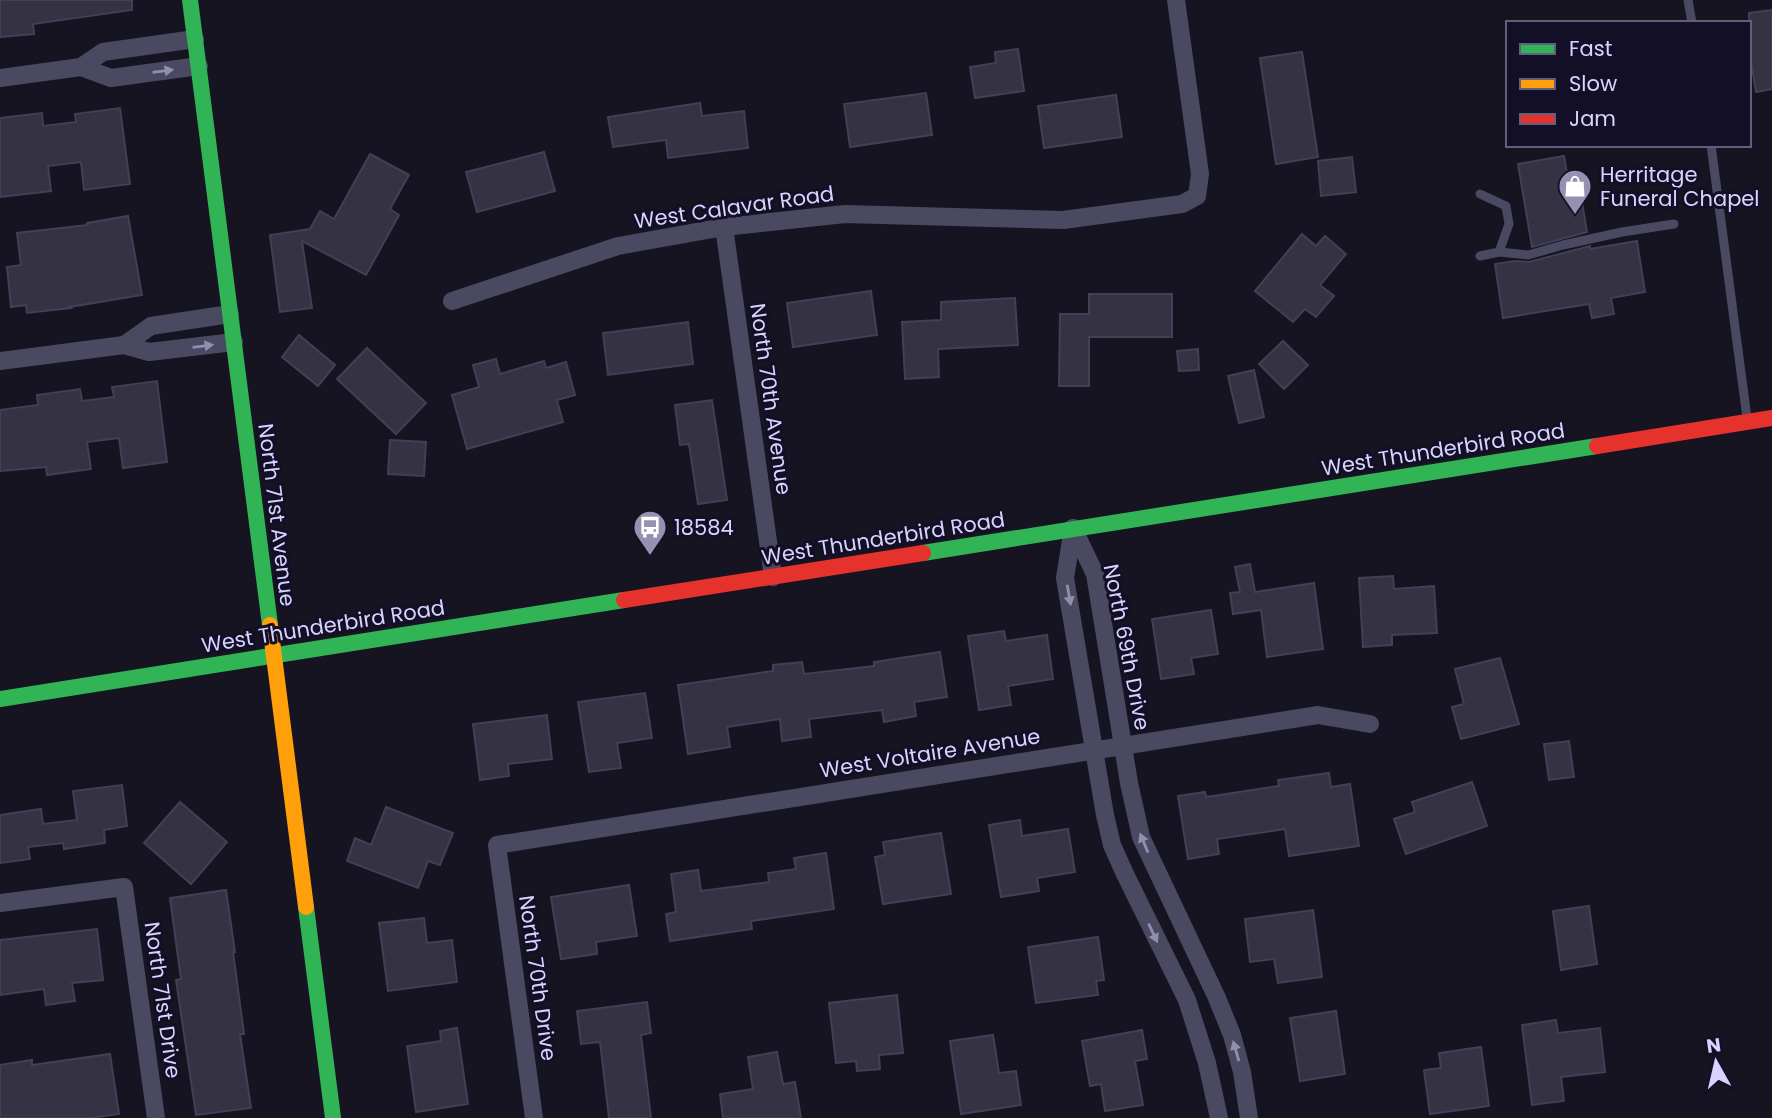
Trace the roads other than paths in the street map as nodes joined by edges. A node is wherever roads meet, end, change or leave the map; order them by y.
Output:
1 (190, 0) edge
2 (1176, 0) edge
3 (1688, 0) edge
4 (1692, 21) edge
5 (195, 39) junction
6 (132, 47) junction
7 (199, 66) junction
8 (80, 67) junction
9 (137, 74) junction
10 (0, 78) edge
11 (1711, 147) edge
12 (1480, 194) dead end
13 (1674, 224) dead end
14 (724, 227) junction
15 (1499, 252) junction
16 (1480, 256) dead end
17 (452, 301) dead end
18 (230, 314) junction
19 (168, 323) junction
20 (233, 342) junction
21 (124, 345) junction
22 (173, 351) junction
23 (0, 361) edge
24 (1772, 418) edge
25 (1748, 422) junction
26 (1073, 528) junction
27 (772, 577) junction
28 (274, 655) junction
29 (0, 699) edge
30 (1370, 724) dead end
31 (1123, 745) junction
32 (1095, 750) junction
33 (497, 845) joint
34 (0, 903) edge
35 (1218, 1000) junction
36 (1191, 1012) junction
37 (156, 1118) edge
38 (333, 1118) edge
39 (534, 1118) edge
40 (1219, 1118) edge
41 (1250, 1118) edge

1 - 5 main road, North 71st Avenue
2 - 14 street, West Calavar Road
3 - 4 lane
5 - 6 street
5 - 7 main road, North 71st Avenue
6 - 8 street
6 - 9 street
9 -> 7 street
7 - 18 main road, North 71st Avenue
8 - 9 street
8 - 10 street
11 - 25 lane
12 - 15 lane
13 - 15 lane
14 - 17 street, West Calavar Road
14 - 27 street, North 70th Avenue
15 - 16 lane
18 - 19 street
18 - 20 main road, North 71st Avenue
19 - 21 street
19 - 22 street
22 -> 20 street
20 - 28 main road, North 71st Avenue
21 - 22 street
21 - 23 street
24 - 25 main road, West Thunderbird Road
25 - 26 main road, West Thunderbird Road
26 - 27 main road, West Thunderbird Road
26 - 31 street, North 69th Drive
26 -> 32 street, North 69th Drive
27 - 28 main road, West Thunderbird Road
28 - 29 main road, West Thunderbird Road
28 - 38 main road, North 71st Avenue
30 - 31 street, West Voltaire Avenue
31 - 32 street, West Voltaire Avenue
35 -> 31 street, North 69th Drive
32 - 33 street, West Voltaire Avenue
32 -> 36 street, North 69th Drive
33 - 39 street, North 70th Drive
34 - 37 street, North 71st Drive
35 - 36 street
41 -> 35 street, North 69th Drive
36 - 40 street, North 69th Drive

